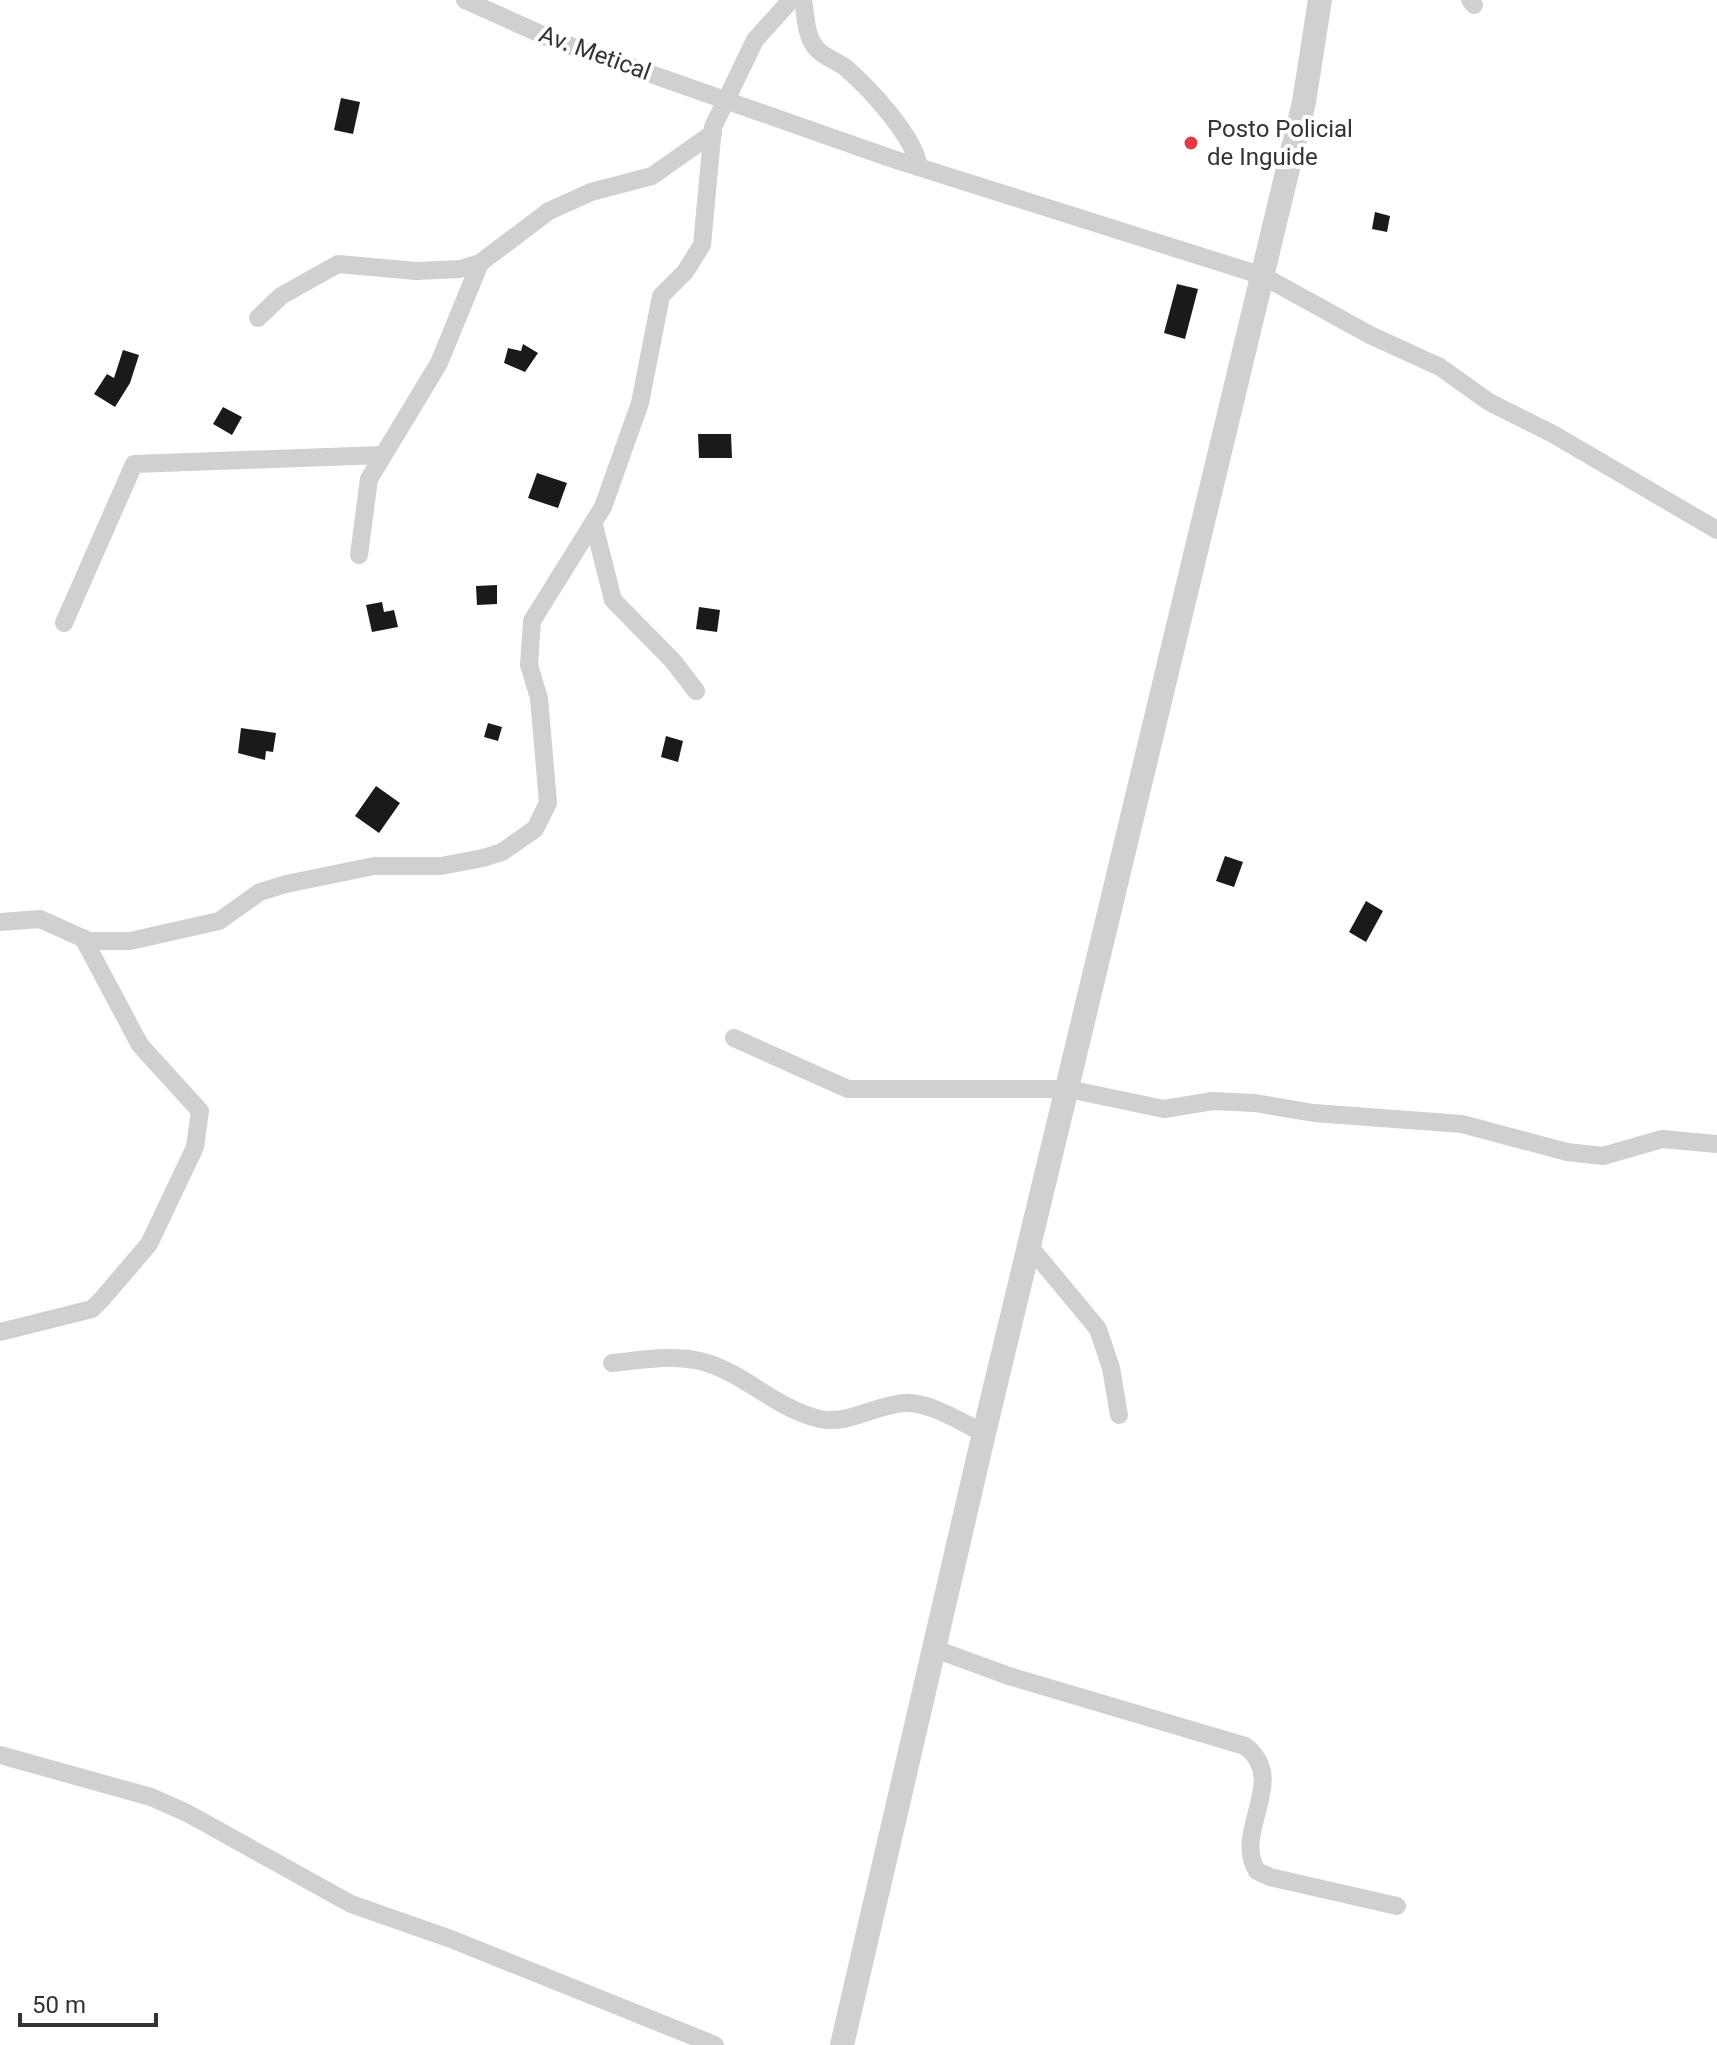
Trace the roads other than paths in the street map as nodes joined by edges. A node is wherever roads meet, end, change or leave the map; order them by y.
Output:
1 (465, 0) edge
2 (791, 0) edge
3 (803, 0) edge
4 (1320, 0) edge
5 (726, 100) junction
6 (713, 133) junction
7 (919, 167) junction
8 (480, 263) junction
9 (1263, 276) junction
10 (258, 318) dead end
11 (382, 455) junction
12 (594, 525) junction
13 (1717, 530) edge
14 (359, 555) dead end
15 (64, 623) dead end
16 (696, 691) dead end
17 (0, 922) edge
18 (83, 938) junction
19 (734, 1038) dead end
20 (1068, 1089) junction
21 (1717, 1144) edge
22 (1030, 1247) junction
23 (0, 1332) edge
24 (612, 1363) dead end
25 (1119, 1415) dead end
26 (984, 1433) junction
27 (935, 1649) junction
28 (0, 1755) edge
29 (1397, 1906) dead end
30 (715, 2045) edge
31 (842, 2045) edge

1 - 5 street, Av. Metical
2 - 5 street
3 - 7 street
4 - 9 street
5 - 6 street
5 - 7 street, Av. Metical
6 - 8 street
6 - 12 street
7 - 9 street, Av. Metical
8 - 10 street
8 - 11 street
9 - 13 street, Av. Metical
9 - 20 street
11 - 14 street
11 - 15 street
12 - 16 street
12 - 18 street
17 - 18 street
18 - 23 street
19 - 20 street
20 - 21 street
20 - 22 street
22 - 25 street
22 - 26 street
24 - 26 street
26 - 27 street
27 - 29 street
27 - 31 street
28 - 30 street

